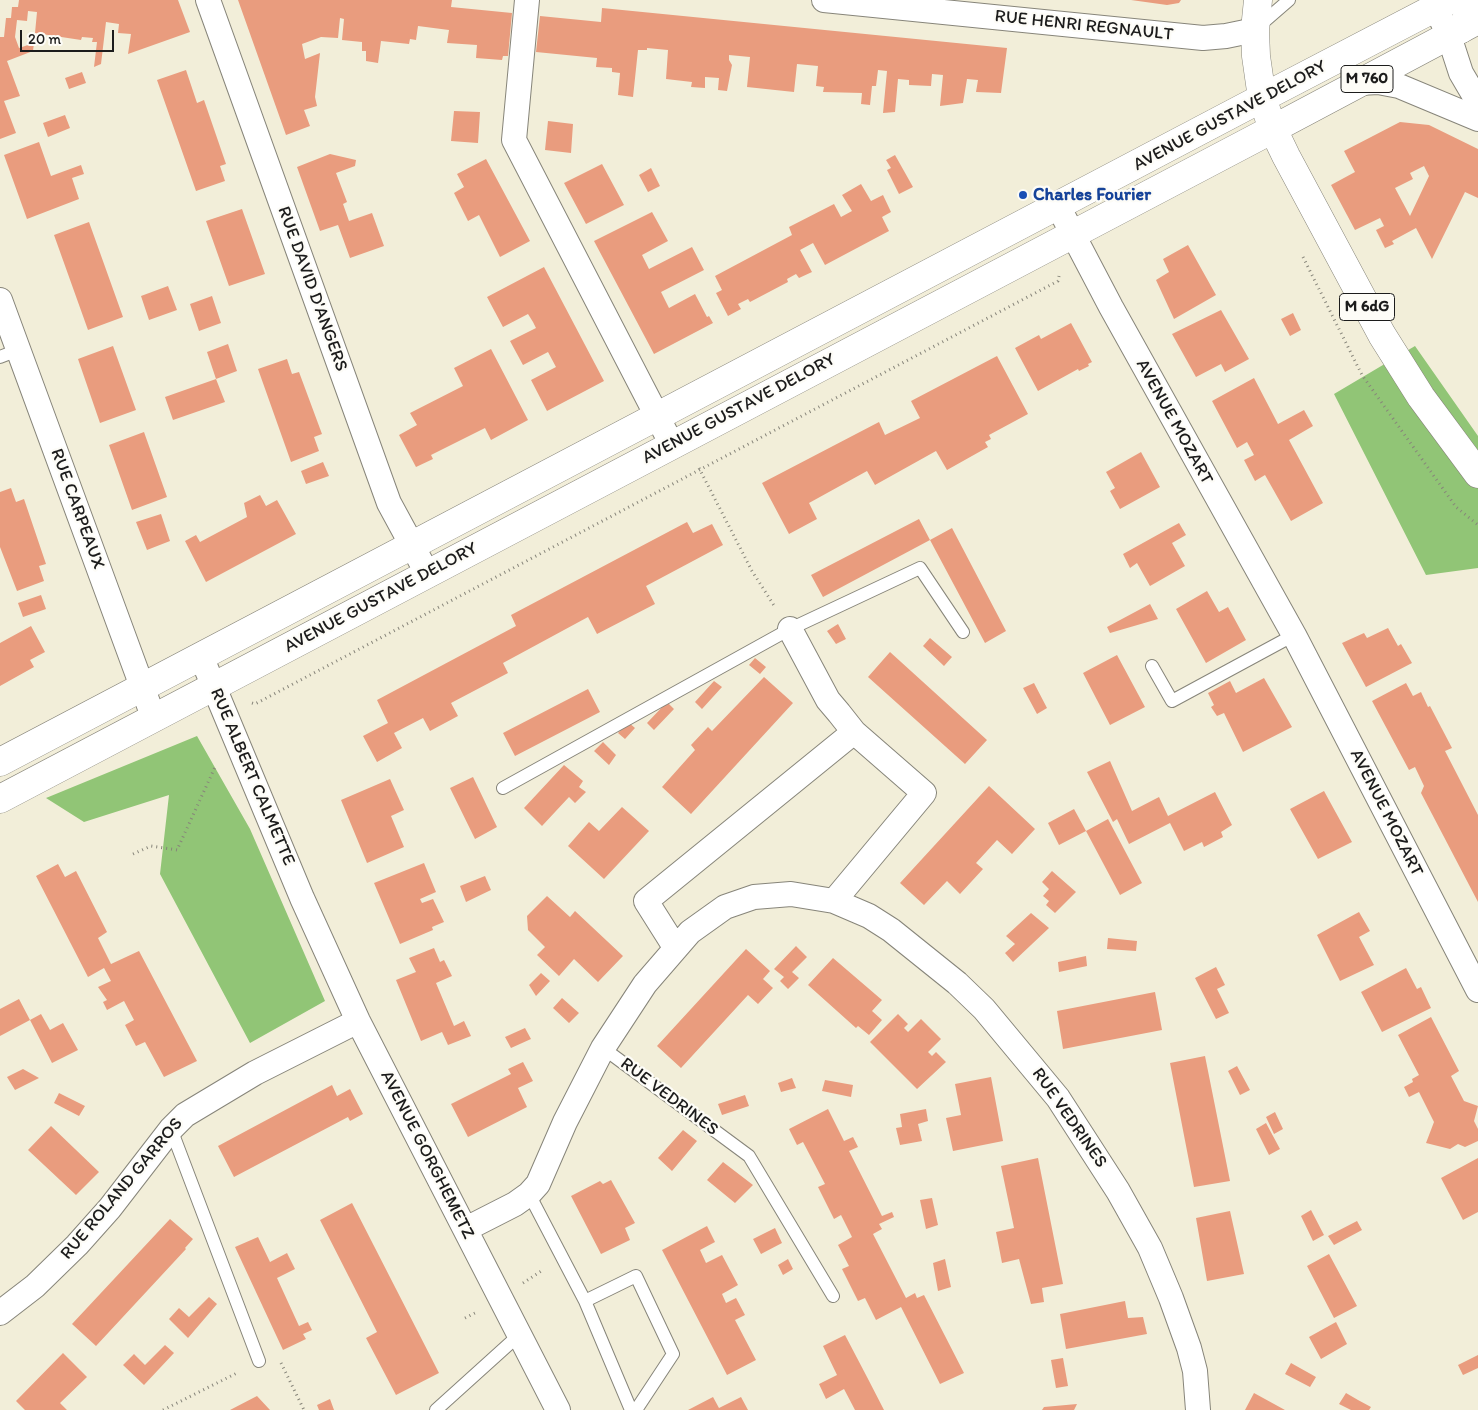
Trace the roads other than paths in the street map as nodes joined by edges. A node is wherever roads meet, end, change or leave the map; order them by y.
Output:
1 (208, 0) edge
2 (527, 0) edge
3 (824, 0) edge
4 (1258, 0) edge
5 (1289, 0) edge
6 (1468, 0) edge
7 (1443, 4) edge
8 (1463, 28) edge
9 (1255, 30) junction
10 (1360, 83) junction
11 (1262, 98) junction
12 (1478, 102) edge
13 (1478, 119) edge
14 (1273, 129) junction
15 (1058, 206) junction
16 (1072, 234) junction
17 (0, 300) edge
18 (9, 353) edge
19 (658, 416) junction
20 (678, 442) junction
21 (1478, 474) edge
22 (412, 546) junction
23 (427, 573) junction
24 (790, 629) junction
25 (963, 632) dead end
26 (1294, 635) junction
27 (201, 656) junction
28 (1152, 666) dead end
29 (142, 687) junction
30 (214, 688) junction
31 (154, 719) junction
32 (854, 732) junction
33 (0, 762) edge
34 (503, 788) dead end
35 (0, 799) edge
36 (302, 898) joint
37 (834, 901) junction
38 (675, 947) junction
39 (1478, 990) edge
40 (358, 1022) junction
41 (603, 1048) junction
42 (171, 1129) junction
43 (530, 1194) junction
44 (466, 1229) junction
45 (833, 1296) dead end
46 (585, 1301) junction
47 (0, 1312) edge
48 (519, 1335) junction
49 (259, 1361) road end
50 (436, 1410) edge
51 (558, 1410) edge
52 (631, 1410) edge
53 (636, 1410) edge
54 (1198, 1410) edge

1 - 22 street, RUE DAVID D'ANGERS
2 - 19 street
3 - 9 street, RUE HENRI REGNAULT
4 - 9 main road
5 - 9 lane
6 - 8 main road
7 - 8 street
7 - 11 main road, AVENUE GUSTAVE DELORY / M 760
8 - 10 main road, AVENUE GUSTAVE DELORY / M 760
8 - 12 street
9 - 11 main road
10 - 13 street
10 - 14 main road, AVENUE GUSTAVE DELORY / M 760
11 - 14 main road
11 - 15 main road, AVENUE GUSTAVE DELORY / M 760
14 - 16 main road, AVENUE GUSTAVE DELORY / M 760
14 - 21 main road, M 6dG
15 - 16 street, AVENUE MOZART
15 - 19 main road, AVENUE GUSTAVE DELORY / M 760
16 - 20 main road, AVENUE GUSTAVE DELORY / M 760
16 - 26 street, AVENUE MOZART
17 - 18 street, RUE CARPEAUX
18 - 29 street, RUE CARPEAUX
19 - 20 street
19 - 22 main road, AVENUE GUSTAVE DELORY / M 760
20 - 23 main road, AVENUE GUSTAVE DELORY / M 760
22 - 23 street, RUE DAVID D'ANGERS
22 - 27 main road, AVENUE GUSTAVE DELORY / M 760
23 - 30 main road, AVENUE GUSTAVE DELORY / M 760
24 - 25 lane
24 - 32 street
24 - 34 lane
26 - 28 lane
26 - 39 street, AVENUE MOZART
27 - 29 main road, AVENUE GUSTAVE DELORY / M 760
27 - 30 street, RUE ALBERT CALMETTE
29 - 31 street, RUE CARPEAUX
29 - 33 main road, AVENUE GUSTAVE DELORY / M 760
30 - 31 main road, AVENUE GUSTAVE DELORY / M 760
30 - 36 street, RUE ALBERT CALMETTE
31 - 35 main road, AVENUE GUSTAVE DELORY / M 760
32 - 37 street
32 - 38 street
36 - 40 street, AVENUE GORGHEMETZ
37 - 38 street, RUE VEDRINES
37 - 54 street, RUE VEDRINES
38 - 41 street, RUE VEDRINES
40 - 42 street, RUE ROLAND GARROS
40 - 44 street, AVENUE GORGHEMETZ
41 - 43 street, RUE VEDRINES
41 - 45 lane, RUE VEDRINES
42 - 47 street, RUE ROLAND GARROS
42 - 49 lane
43 - 44 street, RUE VEDRINES
43 - 46 lane
44 - 48 street, AVENUE GORGHEMETZ
46 - 52 lane
46 - 53 lane
48 - 50 lane
48 - 51 street, AVENUE GORGHEMETZ

